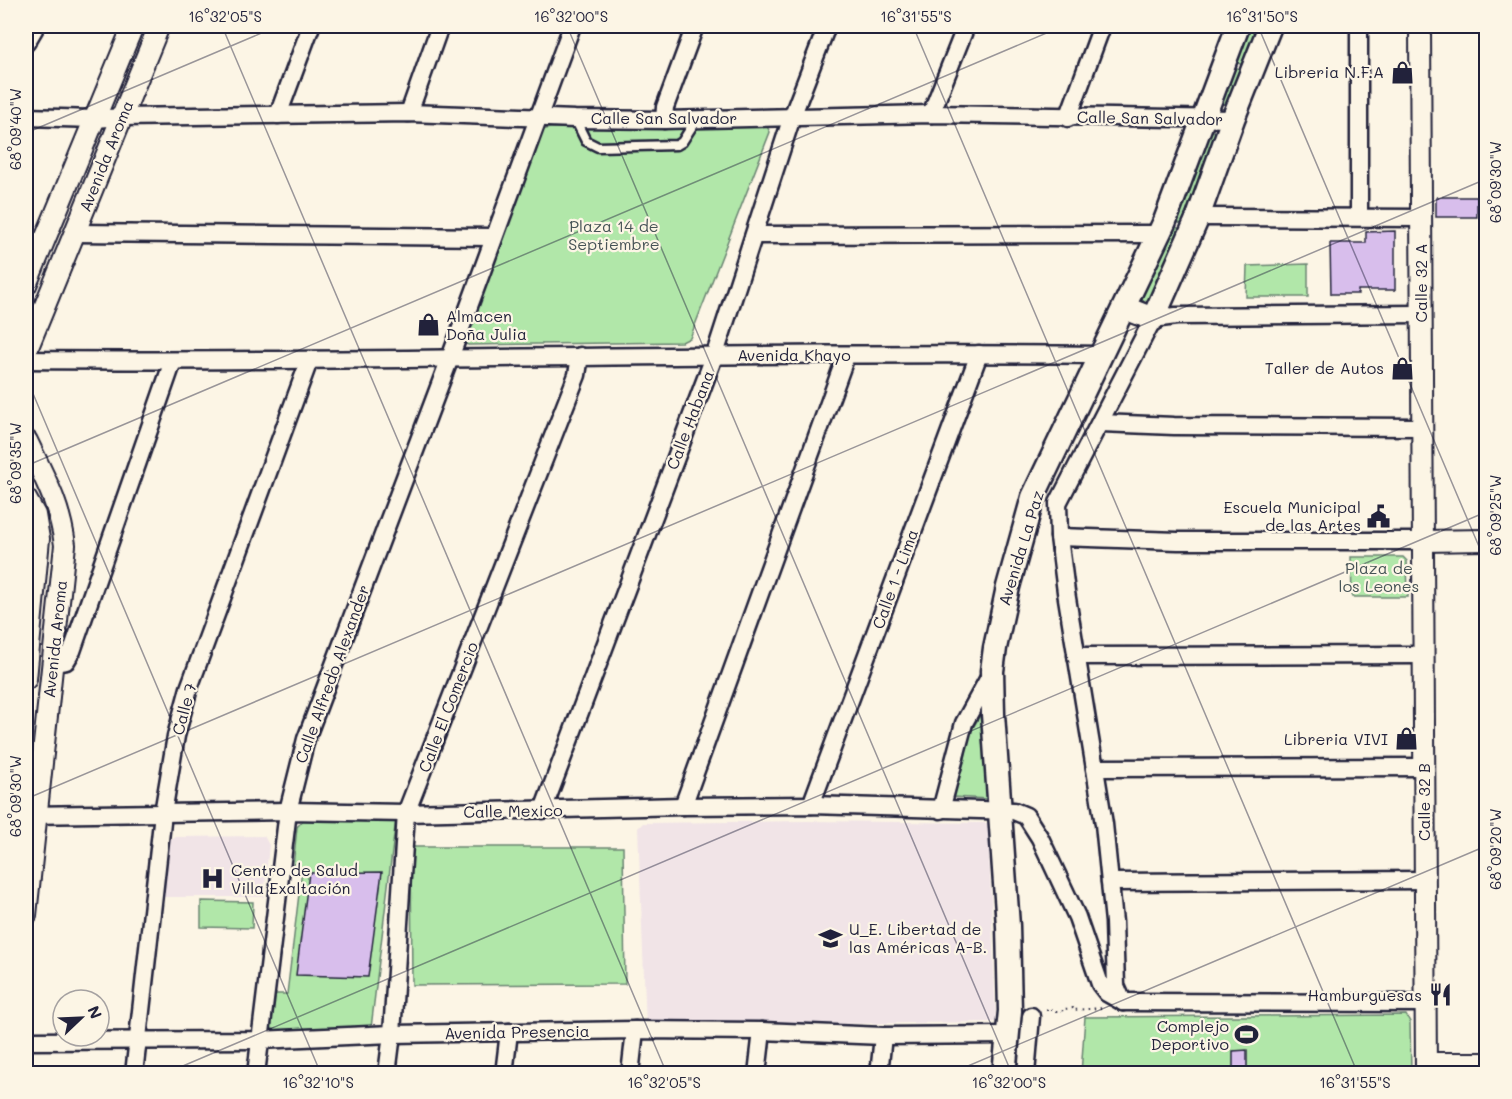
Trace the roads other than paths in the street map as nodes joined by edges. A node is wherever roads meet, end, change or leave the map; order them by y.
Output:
1 (36, 26) edge
2 (130, 26) edge
3 (311, 26) edge
4 (440, 26) edge
5 (572, 26) edge
6 (695, 26) edge
7 (826, 26) edge
8 (966, 26) edge
9 (1102, 26) edge
10 (1238, 26) edge
11 (1270, 26) edge
12 (1359, 26) edge
13 (1420, 26) edge
14 (158, 28) edge
15 (26, 43) edge
16 (409, 113) junction
17 (931, 114) junction
18 (278, 115) junction
19 (26, 117) edge
20 (122, 117) junction
21 (539, 117) junction
22 (792, 117) junction
23 (1202, 117) junction
24 (1068, 118) junction
25 (95, 119) junction
26 (574, 119) junction
27 (696, 119) junction
28 (1233, 119) junction
29 (664, 120) junction
30 (1198, 217) junction
31 (1359, 217) junction
32 (1420, 218) junction
33 (74, 233) junction
34 (1159, 234) junction
35 (755, 235) junction
36 (493, 237) junction
37 (34, 241) edge
38 (26, 285) edge
39 (1125, 308) junction
40 (1421, 314) junction
41 (1153, 319) junction
42 (26, 352) edge
43 (715, 354) junction
44 (979, 354) junction
45 (1103, 355) junction
46 (580, 356) junction
47 (846, 356) junction
48 (450, 358) junction
49 (26, 360) edge
50 (173, 361) junction
51 (309, 361) junction
52 (1101, 423) junction
53 (1422, 427) junction
54 (26, 442) edge
55 (26, 499) edge
56 (1059, 537) junction
57 (1486, 540) edge
58 (1423, 541) junction
59 (1423, 655) junction
60 (1076, 656) junction
61 (53, 663) junction
62 (992, 671) junction
63 (26, 679) edge
64 (1424, 767) junction
65 (1095, 768) junction
66 (811, 805) junction
67 (683, 806) junction
68 (543, 810) junction
69 (941, 810) junction
70 (1001, 810) junction
71 (288, 811) junction
72 (163, 813) junction
73 (406, 813) junction
74 (31, 816) edge
75 (1425, 880) junction
76 (1110, 882) junction
77 (26, 915) edge
78 (1123, 1002) junction
79 (1426, 1003) junction
80 (1039, 1014) road end
81 (635, 1030) junction
82 (762, 1031) junction
83 (509, 1032) junction
84 (392, 1034) junction
85 (1009, 1035) junction
86 (883, 1036) junction
87 (137, 1040) junction
88 (259, 1040) junction
89 (26, 1041) edge
90 (1486, 1063) edge
91 (1426, 1068) edge
92 (134, 1074) edge
93 (256, 1074) edge
94 (387, 1074) edge
95 (504, 1074) edge
96 (630, 1074) edge
97 (758, 1074) edge
98 (879, 1074) edge
99 (1004, 1074) edge
100 (1026, 1074) edge

1 - 15 street
2 - 14 street
2 - 25 street, Avenida Aroma
3 - 18 street
4 - 16 street
5 - 21 street, Calle Alfredo Alexander
6 - 29 street
7 - 22 street, Calle Habana
8 - 17 street
9 - 24 street
10 - 23 main road, Avenida La Paz
11 - 28 main road, Avenida La Paz
12 - 31 street
13 - 32 street, Calle 32 A
14 - 20 street, Avenida Aroma
16 - 18 street, Calle San Salvador
16 - 21 street, Calle San Salvador
17 - 22 street, Calle San Salvador
17 - 24 street, Calle San Salvador
18 - 20 street, Calle San Salvador
19 - 25 street, Calle San Salvador
20 - 25 street, Calle San Salvador
20 - 33 street, Avenida Aroma
21 - 26 street, Calle San Salvador
21 - 36 street, Calle Alfredo Alexander
22 - 27 street, Calle San Salvador
22 - 35 street, Calle Habana
23 - 24 street, Calle San Salvador
23 - 28 street, Calle San Salvador
23 - 34 main road, Avenida La Paz
25 - 37 street, Avenida Aroma
26 - 27 lane
26 - 29 street, Calle San Salvador
27 - 29 street, Calle San Salvador
28 - 30 main road, Avenida La Paz
30 - 31 street
30 - 41 main road, Avenida La Paz
31 - 32 street
32 - 40 street, Calle 32 A
33 - 36 street
33 - 42 street, Avenida Aroma
34 - 35 street
34 - 39 main road, Avenida La Paz
35 - 43 street, Calle Habana
36 - 48 street, Calle Alfredo Alexander
37 - 38 street, Avenida Aroma
39 - 41 main road
39 - 45 main road, Avenida La Paz
40 - 41 street
40 - 53 street, Calle 32 A
41 - 52 street, Avenida La Paz
43 - 46 street, Avenida Khayo
43 - 47 street, Avenida Khayo
43 - 68 street, Calle Habana
44 - 45 street, Avenida Khayo
44 - 47 street, Avenida Khayo
44 - 66 street, Calle 1 - Lima
45 - 62 main road, Avenida La Paz
46 - 48 street, Avenida Khayo
46 - 73 street, Calle El Comercio
47 - 67 street
48 - 51 street, Avenida Khayo
48 - 71 street, Calle Alfredo Alexander
49 - 50 street, Avenida Khayo
50 - 51 street, Avenida Khayo
50 - 61 street
51 - 72 street, Calle 7
52 - 53 street
52 - 56 street, Avenida La Paz
53 - 58 street, Calle 32 A
54 - 61 street, Avenida Aroma
55 - 63 street, Avenida Aroma
56 - 58 street
56 - 60 street, Avenida La Paz
57 - 58 street
58 - 59 street, Calle 32 B
59 - 60 street
59 - 64 street, Calle 32 B
60 - 65 street, Avenida La Paz
61 - 74 street, Avenida Aroma
62 - 69 street
62 - 70 main road, Avenida La Paz
64 - 65 street
64 - 75 street, Calle 32 B
65 - 76 street, Avenida La Paz
66 - 67 street, Calle Mexico
66 - 69 street, Calle Mexico
67 - 68 street, Calle Mexico
68 - 73 street, Calle Mexico
69 - 70 street, Calle Mexico
70 - 78 street, Calle Mexico
70 - 85 main road, Avenida La Paz
71 - 72 street, Calle Mexico
71 - 73 street, Calle Mexico
71 - 88 street, Calle Alfredo Alexander
72 - 74 street, Calle Mexico
72 - 87 street, Calle 7
73 - 84 street, Calle El Comercio
74 - 77 street, Avenida Aroma
75 - 76 street
75 - 79 street, Calle 32 B
76 - 78 street, Avenida La Paz
78 - 79 street
79 - 91 street, Calle 32 B
80 - 100 street
81 - 82 street, Avenida Presencia
81 - 83 street, Avenida Presencia
81 - 96 street
82 - 86 street, Avenida Presencia
82 - 97 street
83 - 84 street, Avenida Presencia
83 - 95 street
84 - 88 street, Avenida Presencia
84 - 94 street, Calle El Comercio
85 - 86 street, Avenida Presencia
85 - 99 main road, Avenida La Paz
86 - 98 street
87 - 88 street, Avenida Presencia
87 - 89 street, Avenida Presencia
87 - 92 street, Calle 7
88 - 93 street, Calle Alfredo Alexander
90 - 91 street

